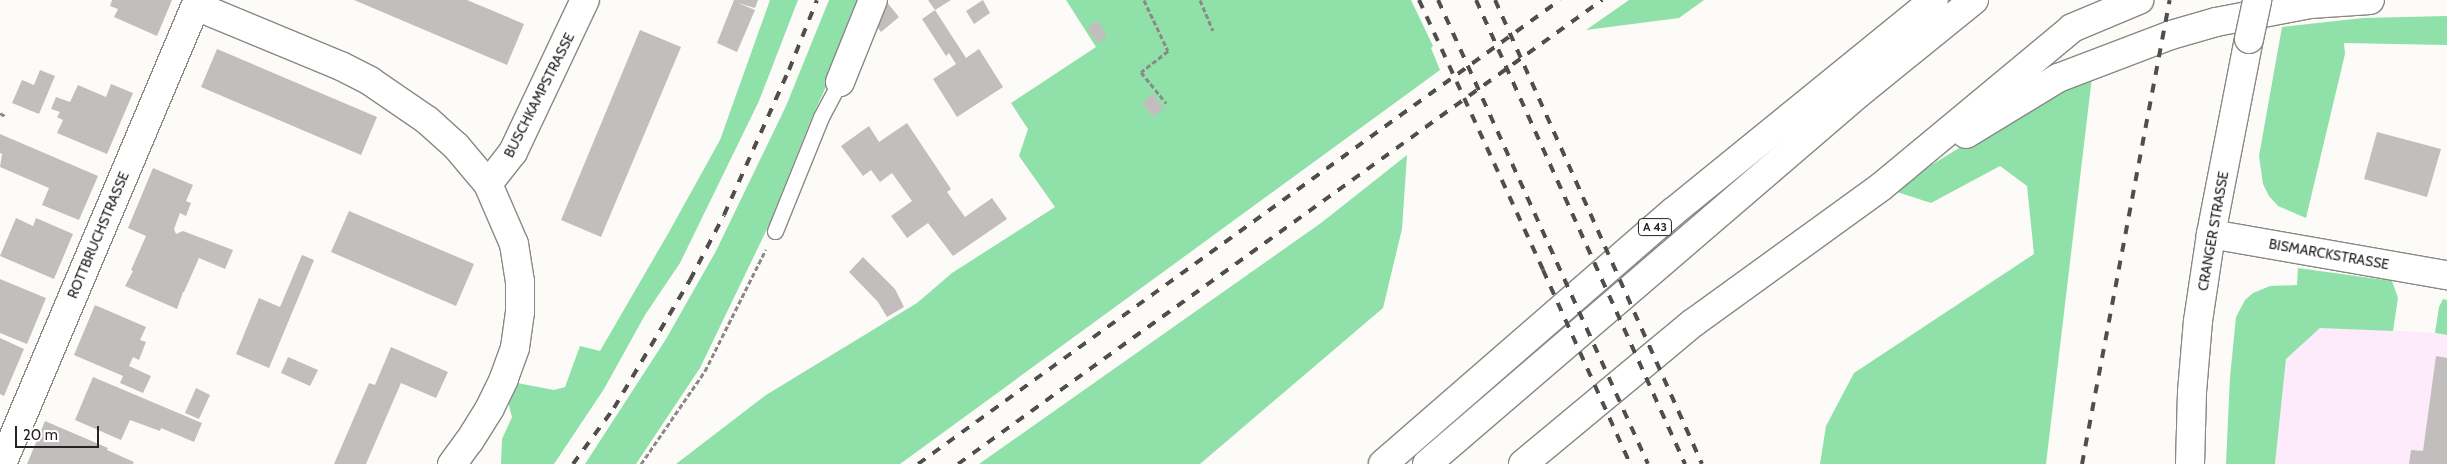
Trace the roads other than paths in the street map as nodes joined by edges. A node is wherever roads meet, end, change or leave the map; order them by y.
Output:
1 (585, 0) edge
2 (873, 0) edge
3 (1934, 0) edge
4 (1974, 0) edge
5 (2139, 0) edge
6 (2257, 0) edge
7 (2370, 0) edge
8 (197, 3) edge
9 (840, 82) joint
10 (488, 184) junction
11 (1882, 186) junction
12 (775, 231) road end
13 (2211, 234) junction
14 (2447, 275) edge
15 (2, 464) edge
16 (452, 464) edge
17 (1383, 464) edge
18 (1427, 464) edge
19 (1523, 464) edge
20 (2190, 464) edge

1 - 10 main road, BUSCHKAMPSTRASSE
2 - 9 main road
3 - 17 main road, A 43
4 - 18 main road, A 43
5 - 11 main road
6 - 13 main road, CRANGER STRASSE, bridge
7 - 11 main road
8 - 10 main road, ROTTBRUCHSTRASSE
8 - 15 main road, ROTTBRUCHSTRASSE
9 - 12 lane
10 - 16 main road
11 - 19 main road
13 - 14 main road, BISMARCKSTRASSE
13 - 20 main road, CRANGER STRASSE

